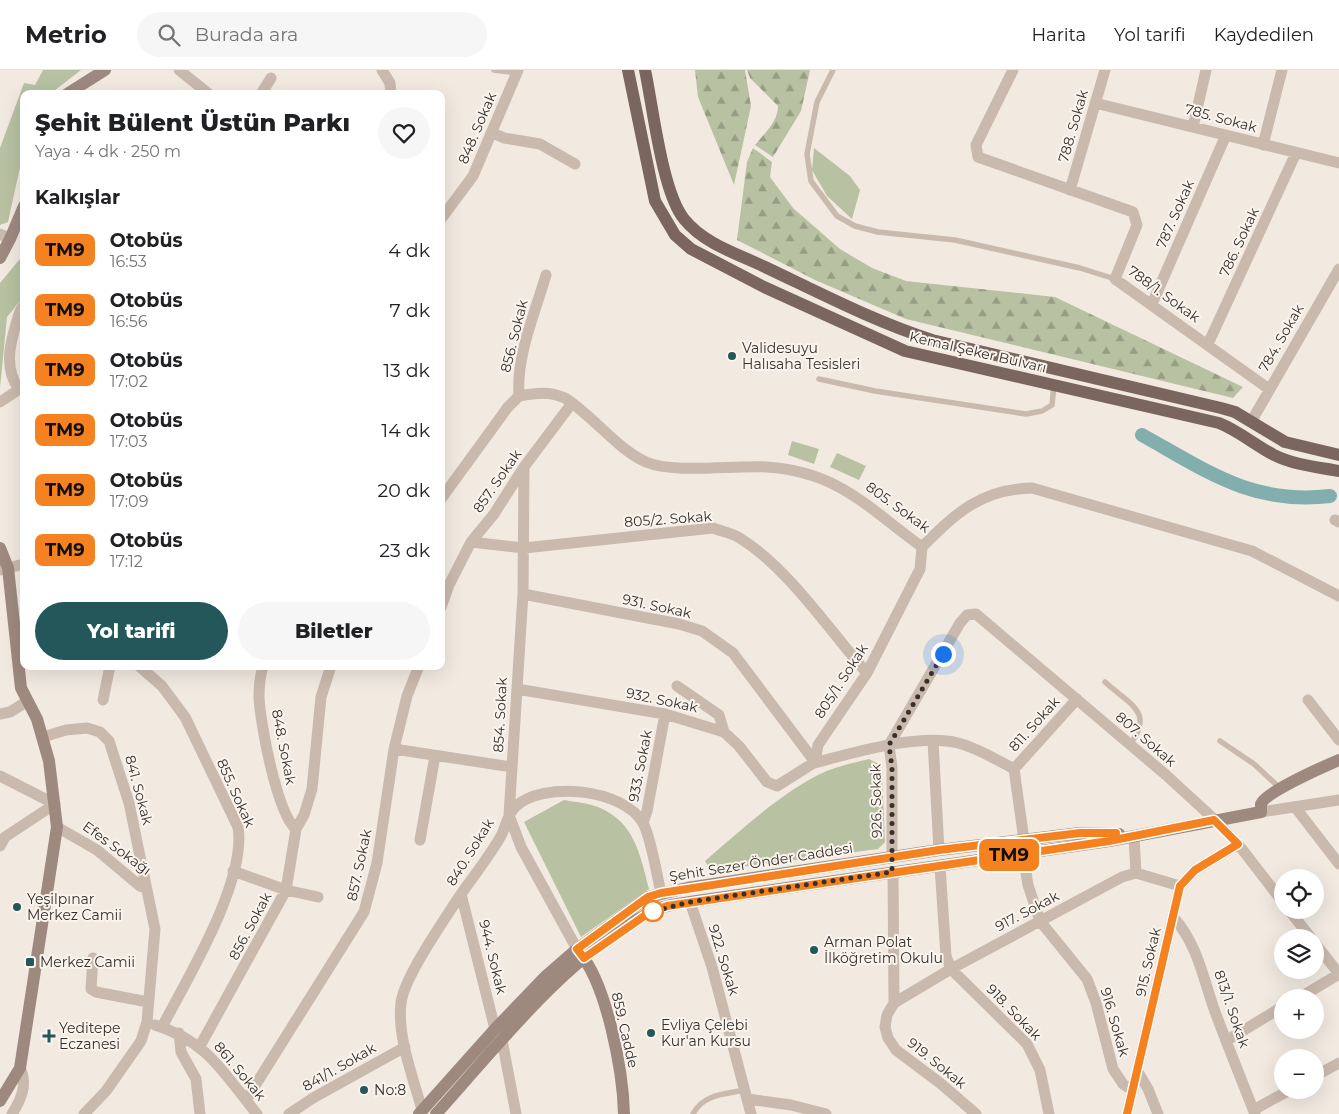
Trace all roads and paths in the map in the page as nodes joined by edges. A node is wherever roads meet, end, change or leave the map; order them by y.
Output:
1 (179, 70) edge
2 (382, 70) edge
3 (494, 70) edge
4 (628, 70) edge
5 (645, 70) edge
6 (832, 70) edge
7 (1012, 70) edge
8 (1105, 70) edge
9 (1206, 70) edge
10 (1282, 70) edge
11 (102, 71) edge
12 (517, 71) edge
13 (271, 78) dead end
14 (73, 90) edge
15 (204, 90) edge
16 (264, 90) edge
17 (391, 90) edge
18 (1095, 103) junction
19 (1194, 127) junction
20 (493, 133) junction
21 (1226, 136) junction
22 (1263, 145) junction
23 (1296, 153) junction
24 (1339, 163) edge
25 (575, 164) dead end
26 (1070, 190) junction
27 (20, 213) edge
28 (445, 214) edge
29 (5, 237) edge
30 (0, 258) edge
31 (1339, 270) edge
32 (546, 275) dead end
33 (1116, 279) junction
34 (1152, 304) junction
35 (20, 311) edge
36 (1208, 344) junction
37 (819, 379) dead end
38 (20, 385) edge
39 (1054, 385) junction
40 (20, 388) edge
41 (1269, 389) junction
42 (519, 396) junction
43 (0, 402) edge
44 (572, 403) junction
45 (1251, 422) junction
46 (1339, 454) edge
47 (524, 467) junction
48 (1339, 471) edge
49 (445, 494) edge
50 (471, 542) junction
51 (922, 547) junction
52 (0, 548) edge
53 (524, 548) junction
54 (20, 565) edge
55 (4, 569) edge
56 (523, 594) junction
57 (445, 596) edge
58 (1339, 596) edge
59 (109, 670) edge
60 (144, 670) edge
61 (262, 670) edge
62 (330, 670) edge
63 (417, 670) edge
64 (867, 672) junction
65 (1105, 682) dead end
66 (677, 686) dead end
67 (517, 689) junction
68 (1077, 699) junction
69 (104, 700) dead end
70 (1308, 700) dead end
71 (26, 702) junction
72 (0, 714) edge
73 (665, 714) junction
74 (724, 732) junction
75 (43, 737) junction
76 (1339, 740) edge
77 (933, 741) junction
78 (1220, 741) dead end
79 (1130, 744) junction
80 (889, 745) junction
81 (394, 749) junction
82 (435, 756) junction
83 (1339, 760) edge
84 (815, 762) junction
85 (512, 767) junction
86 (1014, 769) junction
87 (0, 776) edge
88 (1281, 789) junction
89 (1339, 800) edge
90 (55, 804) junction
91 (1295, 807) junction
92 (1261, 812) junction
93 (509, 815) junction
94 (1214, 820) junction
95 (643, 823) junction
96 (57, 827) junction
97 (296, 829) junction
98 (1134, 837) junction
99 (420, 840) dead end
100 (1024, 840) junction
101 (1238, 844) junction
102 (0, 846) edge
103 (939, 850) junction
104 (1022, 854) junction
105 (892, 857) junction
106 (1339, 864) edge
107 (940, 866) junction
108 (233, 871) junction
109 (892, 872) junction
110 (1136, 873) junction
111 (1180, 886) junction
112 (146, 888) junction
113 (686, 888) junction
114 (286, 890) junction
115 (1274, 891) edge
116 (661, 893) junction
117 (461, 894) junction
118 (318, 898) dead end
119 (690, 902) junction
120 (1174, 918) junction
121 (1040, 921) junction
122 (580, 953) junction
123 (1324, 955) edge
124 (93, 958) dead end
125 (951, 969) junction
126 (1339, 974) edge
127 (1314, 989) edge
128 (148, 1002) junction
129 (894, 1003) junction
130 (1274, 1013) edge
131 (147, 1022) junction
132 (162, 1027) junction
133 (496, 1029) junction
134 (180, 1033) junction
135 (502, 1040) junction
136 (1226, 1041) junction
137 (200, 1046) junction
138 (405, 1047) junction
139 (1339, 1064) edge
140 (20, 1068) junction
141 (1138, 1072) junction
142 (1324, 1072) edge
143 (1133, 1091) junction
144 (746, 1094) junction
145 (2, 1096) edge
146 (1275, 1099) edge
147 (246, 1100) junction
148 (1254, 1112) edge
149 (422, 1113) edge
150 (12, 1114) edge
151 (84, 1114) edge
152 (200, 1114) edge
153 (257, 1114) edge
154 (290, 1114) edge
155 (436, 1114) edge
156 (516, 1114) edge
157 (624, 1114) edge
158 (693, 1114) edge
159 (751, 1114) edge
160 (826, 1114) edge
161 (976, 1114) edge
162 (1048, 1114) edge
163 (1128, 1114) edge
164 (1158, 1114) edge

1 - 15 street
2 - 17 street
3 - 12 lane
4 - 39 main road, Kemal Şeker Bulvarı
5 - 45 main road, Kemal Şeker Bulvarı
6 - 33 lane
7 - 26 street, 788/1. Sokak
8 - 18 street, 788. Sokak
9 - 19 street
10 - 22 street
11 - 14 street
12 - 20 street, 848. Sokak
13 - 16 street
18 - 19 street, 785. Sokak
18 - 26 street, 788. Sokak
19 - 21 street, 785. Sokak
20 - 25 street
20 - 28 street, 848. Sokak
21 - 22 street, 785. Sokak
21 - 34 street, 787. Sokak
22 - 23 street, 785. Sokak
23 - 24 street, 785. Sokak
23 - 36 street, 786. Sokak
26 - 33 street, 788/1. Sokak
27 - 29 street
29 - 30 street
31 - 41 street, 784. Sokak
32 - 42 street, 856. Sokak
33 - 34 street, 788/1. Sokak
34 - 36 street, 788/1. Sokak
35 - 38 street
36 - 41 street, 788/1. Sokak
37 - 39 lane
39 - 48 main road, Kemal Şeker Bulvarı
40 - 43 street
41 - 45 street, 784. Sokak
42 - 44 street, 805. Sokak
42 - 49 street
44 - 47 street, 857. Sokak
44 - 51 street, 805. Sokak
45 - 46 main road, Kemal Şeker Bulvarı
47 - 50 street, 857. Sokak
47 - 53 street, 854. Sokak
50 - 53 street, 805/2. Sokak
50 - 57 street, 857. Sokak
51 - 58 street, 805. Sokak
51 - 64 street, 805/1. Sokak
52 - 55 street
53 - 56 street, 854. Sokak
53 - 64 street, 805/2. Sokak
54 - 55 street
55 - 71 street
56 - 67 street, 854. Sokak
56 - 84 street, 931. Sokak
59 - 69 street
60 - 108 street, 855. Sokak
61 - 97 street, 848. Sokak
62 - 97 street, 856. Sokak
63 - 81 street, 857. Sokak
64 - 84 street, 805/1. Sokak
65 - 79 lane
66 - 74 street
67 - 73 street, 932. Sokak
67 - 85 street, 854. Sokak
68 - 79 street, 807. Sokak
68 - 80 street, 807. Sokak
68 - 86 street, 811. Sokak
70 - 76 street
71 - 72 street
71 - 75 street
73 - 74 street, 932. Sokak
73 - 95 street, 933. Sokak
74 - 84 street, 932. Sokak
75 - 90 street
75 - 112 street, 841. Sokak
77 - 80 street
77 - 86 street
77 - 103 street
78 - 88 lane
79 - 94 street, 807. Sokak
80 - 84 street
80 - 105 street, 926. Sokak
81 - 82 street
81 - 147 street, 857. Sokak
82 - 85 street
82 - 99 street
83 - 88 street
85 - 93 street, 854. Sokak
86 - 100 street
87 - 90 street
88 - 92 street
89 - 91 street, Şehit Sezer Önder Caddesi
90 - 96 street
90 - 102 street
91 - 92 street, Şehit Sezer Önder Caddesi
91 - 106 street
92 - 94 street, Şehit Sezer Önder Caddesi
93 - 95 street, 840. Sokak
93 - 117 street, 840. Sokak
93 - 122 street, 854. Sokak
94 - 98 street, Şehit Sezer Önder Caddesi
94 - 101 street, 807. Sokak
95 - 116 street
96 - 112 street, Efes Sokağı
96 - 140 street
97 - 114 street, 856. Sokak
98 - 100 street, Şehit Sezer Önder Caddesi
98 - 104 street, Şehit Sezer Önder Caddesi
98 - 110 street
100 - 103 street, Şehit Sezer Önder Caddesi
101 - 111 street
101 - 115 street, 807. Sokak
103 - 105 street, Şehit Sezer Önder Caddesi
103 - 107 street
104 - 107 street, Şehit Sezer Önder Caddesi
104 - 121 street, 916. Sokak
105 - 109 street
105 - 113 street, Şehit Sezer Önder Caddesi
107 - 109 street, Şehit Sezer Önder Caddesi
107 - 125 street
108 - 114 street
108 - 132 street, 855. Sokak
109 - 119 street, Şehit Sezer Önder Caddesi
109 - 129 street
110 - 111 street
110 - 121 street, 917. Sokak
111 - 120 street, 915. Sokak
112 - 128 street, Efes Sokağı
113 - 116 street, Şehit Sezer Önder Caddesi
113 - 119 street
114 - 118 street
114 - 137 street, 856. Sokak
116 - 122 street, Şehit Sezer Önder Caddesi
117 - 133 street, 944. Sokak
117 - 138 street, 840. Sokak
119 - 122 street, Şehit Sezer Önder Caddesi
119 - 144 street, 922. Sokak
120 - 136 street, 813/1. Sokak
120 - 141 street, 915. Sokak
121 - 125 street, 917. Sokak
121 - 143 street, 916. Sokak
122 - 133 street, Şehit Sezer Önder Caddesi
122 - 135 street, Şehit Sezer Önder Caddesi
122 - 157 street, 859. Cadde
123 - 126 street
124 - 128 street
125 - 129 street, 917. Sokak
125 - 162 street, 918. Sokak
126 - 127 street
128 - 131 street, Efes Sokağı
129 - 161 street, 919. Sokak
130 - 136 street
131 - 132 street, 861. Sokak
131 - 151 street, Efes Sokağı
132 - 134 street, 861. Sokak
133 - 135 street
133 - 149 street, Şehit Sezer Önder Caddesi
134 - 137 street, 861. Sokak
134 - 152 street
135 - 155 street, Şehit Sezer Önder Caddesi
135 - 156 street
136 - 148 street, 813/1. Sokak
137 - 147 street, 861. Sokak
138 - 149 street, 840. Sokak
138 - 154 street, 841/1. Sokak
139 - 142 street
140 - 145 street
140 - 150 street
141 - 143 street, 915. Sokak
141 - 164 street
143 - 163 street, 915. Sokak
144 - 158 lane
144 - 159 street, 922. Sokak
144 - 160 street
146 - 148 street
147 - 153 street, 861. Sokak

